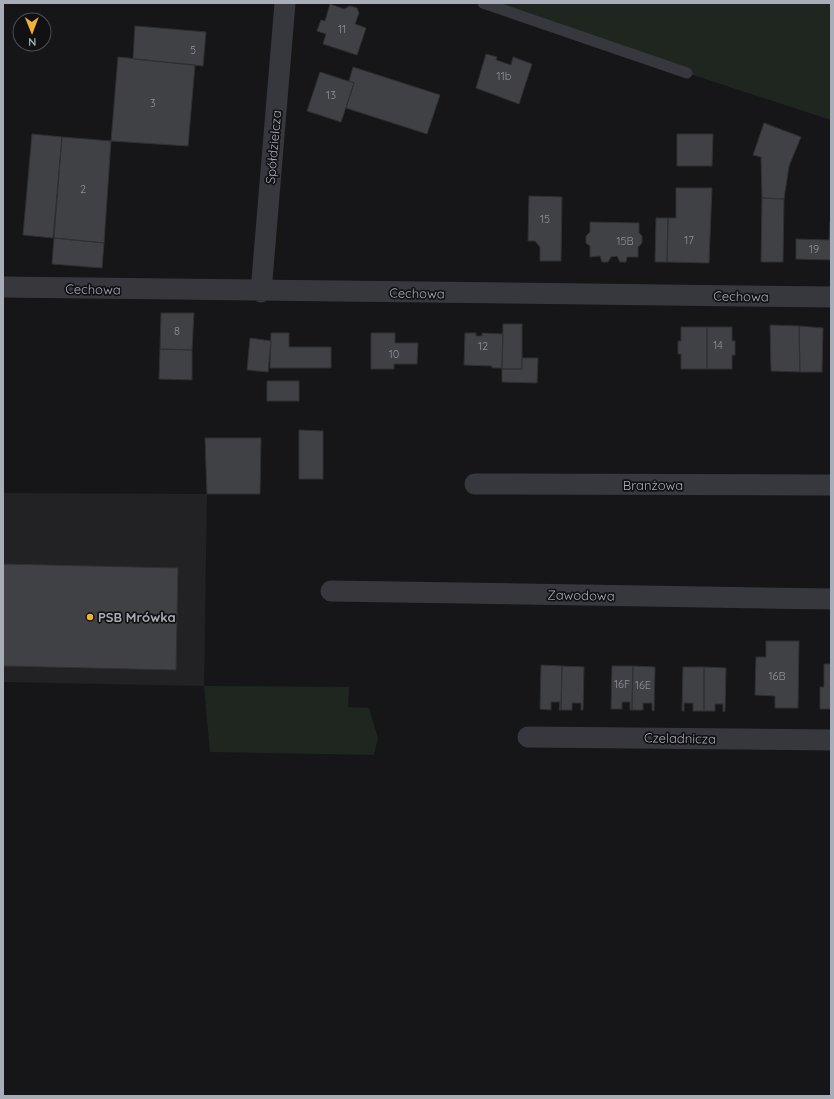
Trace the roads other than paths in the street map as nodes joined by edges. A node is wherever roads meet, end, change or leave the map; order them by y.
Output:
1 (285, 3) edge
2 (483, 3) edge
3 (687, 73) dead end
4 (3, 287) edge
5 (261, 292) junction
6 (831, 297) edge
7 (475, 484) dead end
8 (831, 485) edge
9 (331, 592) dead end
10 (831, 599) edge
11 (528, 737) dead end
12 (831, 740) edge

1 - 5 street, Spółdzielcza
2 - 3 lane
4 - 5 street, Cechowa
5 - 6 street, Cechowa
7 - 8 street, Branżowa
9 - 10 street, Zawodowa
11 - 12 street, Czeladnicza

